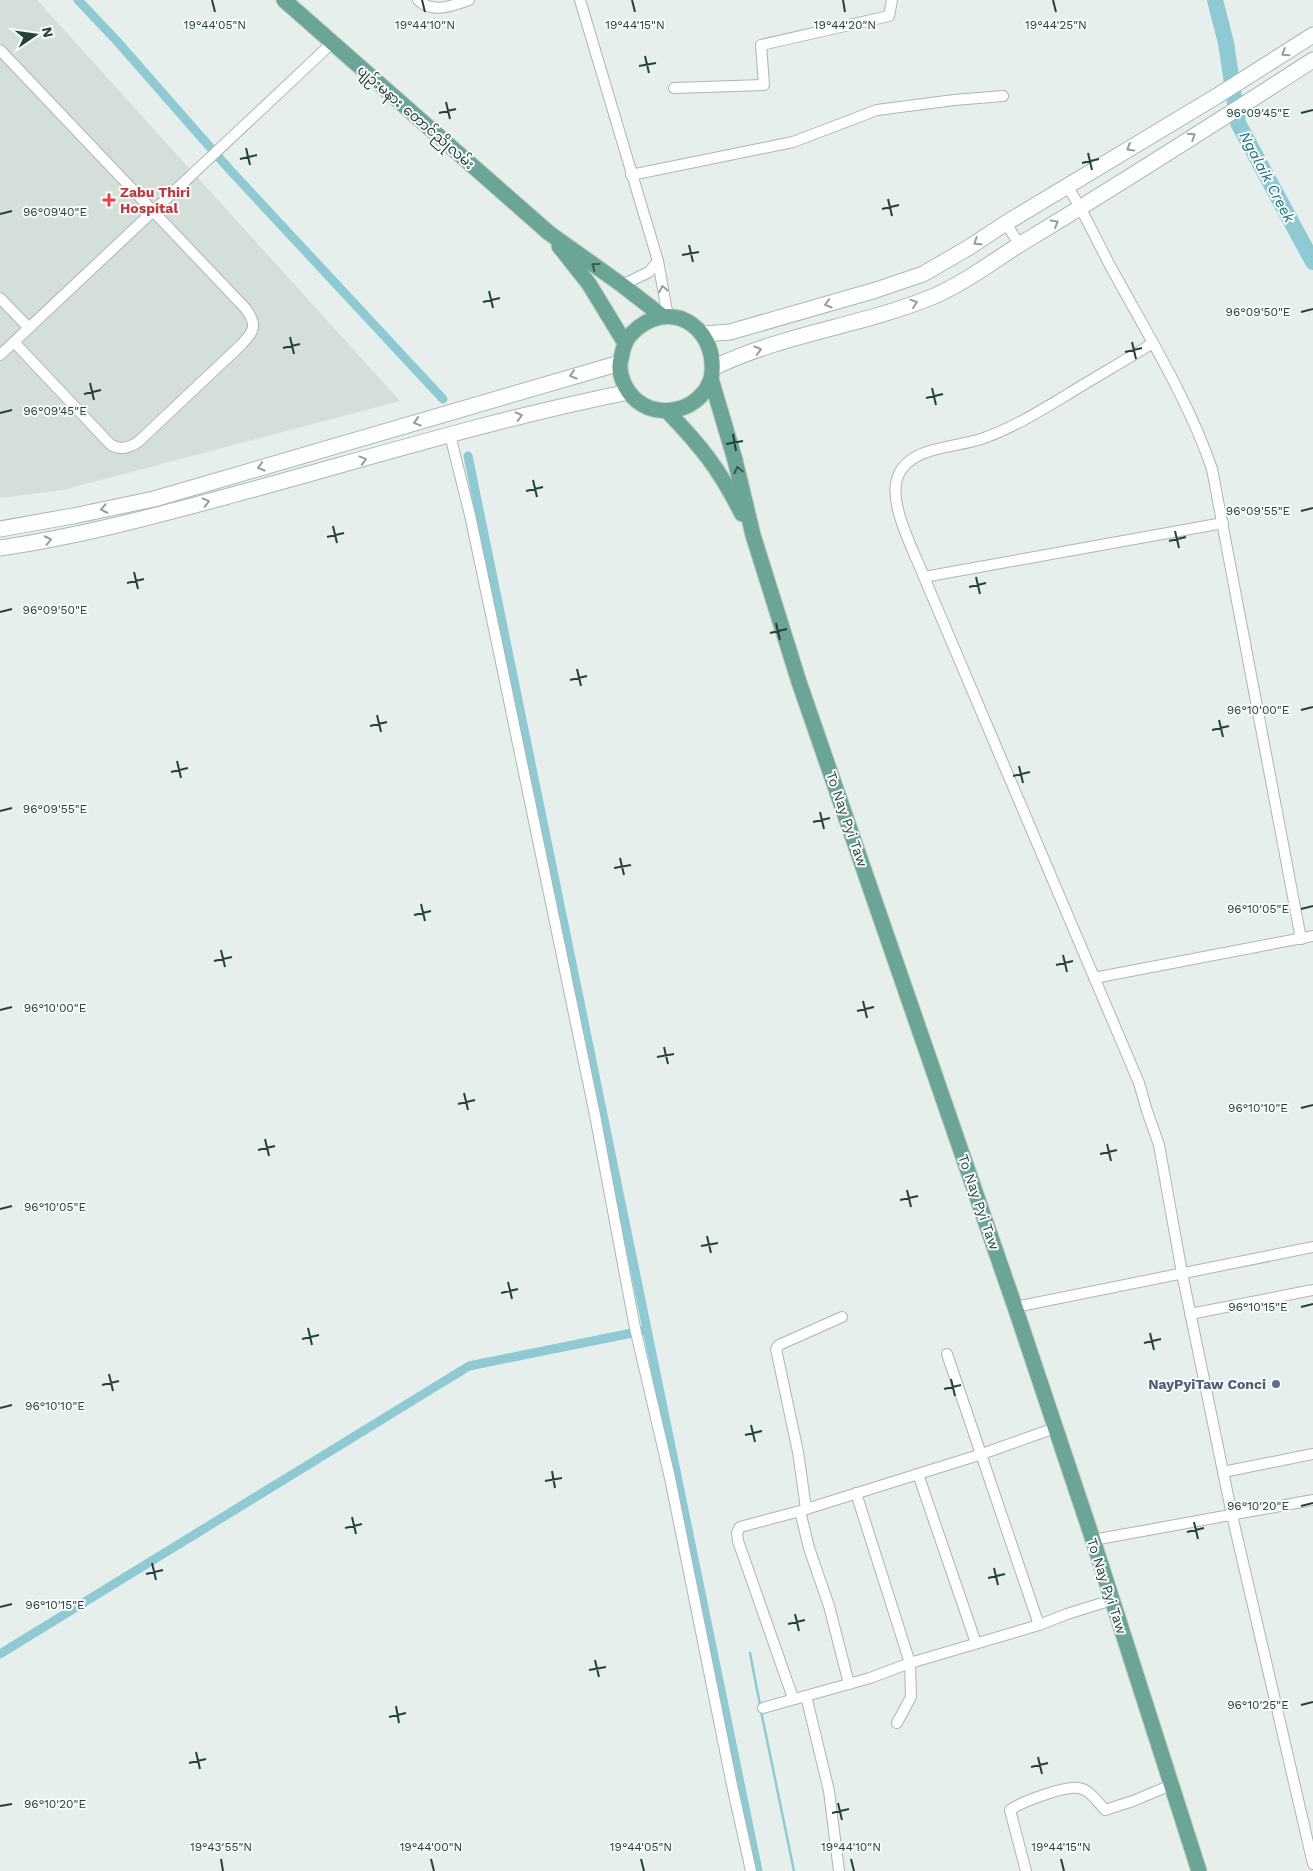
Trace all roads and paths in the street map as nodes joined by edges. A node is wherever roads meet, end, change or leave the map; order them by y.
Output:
1 (284, 0) edge
2 (418, 0) edge
3 (469, 0) edge
4 (580, 0) edge
5 (892, 0) edge
6 (1313, 35) edge
7 (332, 43) junction
8 (0, 50) edge
9 (1313, 60) edge
10 (674, 88) dead end
11 (1002, 96) dead end
12 (631, 175) junction
13 (1066, 186) junction
14 (1082, 207) junction
15 (152, 212) junction
16 (1006, 223) junction
17 (549, 233) junction
18 (1019, 244) junction
19 (658, 261) junction
20 (622, 285) junction
21 (0, 298) edge
22 (665, 317) junction
23 (29, 328) junction
24 (703, 334) junction
25 (14, 342) junction
26 (625, 343) junction
27 (1153, 344) junction
28 (0, 355) edge
29 (620, 363) junction
30 (712, 374) junction
31 (629, 392) junction
32 (667, 411) junction
33 (450, 435) junction
34 (1223, 523) junction
35 (0, 529) edge
36 (753, 535) junction
37 (0, 548) edge
38 (924, 577) junction
39 (1313, 936) edge
40 (1300, 939) junction
41 (1094, 978) junction
42 (1313, 1247) edge
43 (1182, 1273) junction
44 (1313, 1290) edge
45 (1014, 1307) junction
46 (1190, 1314) junction
47 (842, 1317) dead end
48 (947, 1354) dead end
49 (1055, 1428) junction
50 (982, 1454) junction
51 (1313, 1454) edge
52 (1223, 1472) junction
53 (918, 1474) junction
54 (856, 1493) junction
55 (1313, 1500) edge
56 (803, 1510) junction
57 (1232, 1515) junction
58 (1093, 1540) junction
59 (1112, 1600) junction
60 (1039, 1625) junction
61 (976, 1643) junction
62 (910, 1663) junction
63 (849, 1684) junction
64 (806, 1696) junction
65 (793, 1698) junction
66 (763, 1708) dead end
67 (897, 1723) dead end
68 (1171, 1785) junction
69 (1313, 1864) edge
70 (751, 1871) edge
71 (839, 1871) edge
72 (1026, 1871) edge
73 (1199, 1871) edge

1 - 7 main road, ပျဉ်းမနား တောင်ညိုလမ်း
2 - 3 street
4 - 12 street
5 - 10 street
6 -> 13 main road
7 - 15 street
7 - 17 main road, ပျဉ်းမနား တောင်ညိုလမ်း
8 - 15 street
14 -> 9 main road
11 - 12 street
12 - 19 street
13 - 14 street
13 - 16 main road
18 -> 14 main road
14 - 27 street
15 - 23 street
15 - 25 street
16 - 18 street
16 -> 24 main road
20 -> 17 main road
17 - 26 main road
30 -> 18 main road
19 - 20 street
22 -> 19 street
20 - 22 main road
21 - 23 street
22 - 24 main road
22 - 26 main road
23 - 25 street
24 - 30 main road
25 - 28 street
26 - 29 main road
27 - 34 street
27 - 38 street
29 - 31 main road
29 -> 35 main road
30 - 32 main road
36 -> 30 main road
31 - 32 main road
33 -> 31 main road
32 - 36 main road
37 -> 33 main road
33 - 70 street
34 - 38 street
34 - 40 street
36 - 45 main road, To Nay Pyi Taw
38 - 41 street
39 - 40 street
40 - 41 street
41 - 43 street
42 - 43 street
43 - 45 street
43 - 46 street
44 - 46 street
45 - 49 main road, To Nay Pyi Taw
46 - 52 street
47 - 56 street
48 - 50 street
49 - 50 street
49 - 58 main road, To Nay Pyi Taw
50 - 53 street
50 - 60 street
51 - 52 street
52 - 57 street
53 - 54 street
53 - 61 street
54 - 56 street
54 - 62 street
55 - 57 street
56 - 63 street
56 - 65 street
57 - 58 street
57 - 69 street
58 - 59 main road, To Nay Pyi Taw
59 - 60 street
59 - 68 main road, To Nay Pyi Taw
60 - 61 street
61 - 62 street
62 - 63 street
62 - 67 street
63 - 64 street
64 - 65 street
64 - 71 street
65 - 66 street
68 - 72 street
68 - 73 main road, To Nay Pyi Taw

